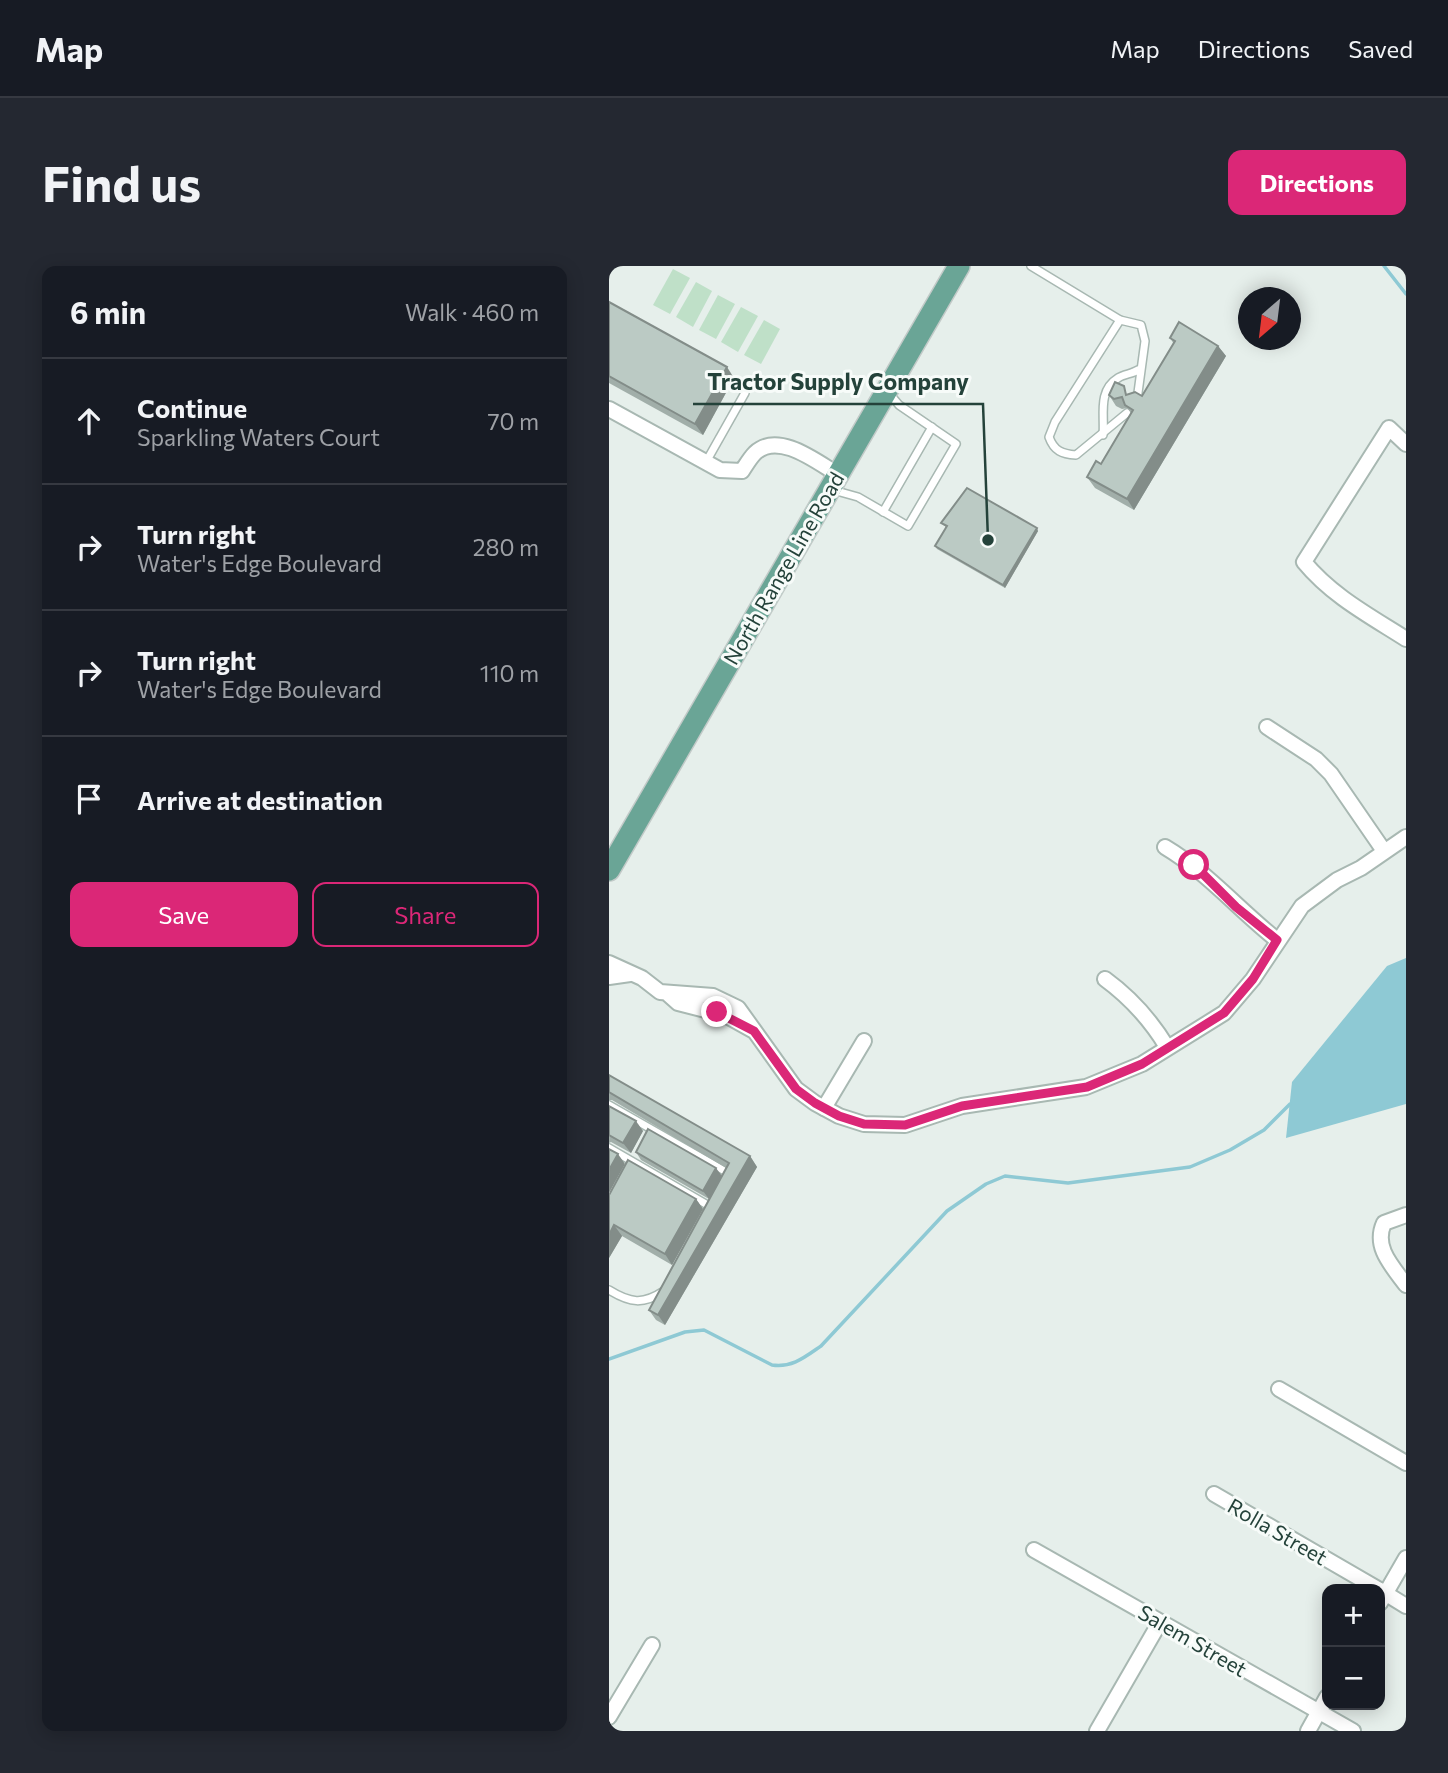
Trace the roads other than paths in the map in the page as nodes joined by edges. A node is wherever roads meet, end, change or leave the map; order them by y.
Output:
1 (958, 266) edge
2 (1031, 266) edge
3 (1120, 320) junction
4 (1138, 370) junction
5 (886, 389) junction
6 (745, 393) dead end
7 (1136, 400) edge
8 (609, 409) edge
9 (1127, 412) edge
10 (932, 427) junction
11 (1103, 435) junction
12 (1406, 444) edge
13 (706, 463) junction
14 (833, 481) junction
15 (883, 512) junction
16 (1406, 639) edge
17 (1266, 727) dead end
18 (1406, 836) edge
19 (1165, 847) dead end
20 (1384, 851) junction
21 (609, 870) edge
22 (1277, 940) junction
23 (609, 963) edge
24 (630, 974) junction
25 (609, 977) edge
26 (1105, 979) dead end
27 (865, 1041) dead end
28 (1167, 1047) junction
29 (609, 1105) edge
30 (824, 1108) junction
31 (651, 1129) junction
32 (645, 1140) edge
33 (609, 1147) edge
34 (640, 1150) edge
35 (634, 1161) junction
36 (628, 1172) edge
37 (723, 1185) edge
38 (717, 1196) edge
39 (711, 1207) junction
40 (1406, 1215) edge
41 (705, 1219) edge
42 (671, 1279) edge
43 (1406, 1285) edge
44 (609, 1290) edge
45 (1279, 1389) dead end
46 (1406, 1463) edge
47 (1214, 1494) dead end
48 (1034, 1550) dead end
49 (1406, 1558) edge
50 (1364, 1584) edge
51 (1385, 1588) edge
52 (1385, 1596) edge
53 (1406, 1606) edge
54 (1160, 1622) junction
55 (652, 1645) dead end
56 (1322, 1706) edge
57 (1319, 1712) junction
58 (609, 1717) edge
59 (1097, 1731) edge
60 (1308, 1731) edge
61 (1353, 1731) edge

1 - 5 main road, North Range Line Road
2 - 3 lane
3 - 4 lane
3 - 11 lane
4 - 7 lane
4 - 11 lane
5 - 10 lane
5 - 14 main road, North Range Line Road
6 - 13 lane
8 - 13 street
9 - 11 lane
10 - 15 lane
10 - 15 lane
12 - 16 street
13 - 14 street
14 - 15 lane
14 - 21 main road, North Range Line Road
17 - 20 street
18 - 20 street
19 - 22 street
20 - 22 street
22 - 28 street
23 - 24 street
24 - 25 street
24 - 30 street
26 - 28 street
27 - 30 street
28 - 30 street
29 - 31 lane
31 - 32 lane
31 - 37 lane
33 - 35 lane
34 - 35 lane
35 - 36 lane
35 - 39 lane
38 - 39 lane
39 - 41 lane
40 - 43 street
42 - 44 lane
45 - 46 street
47 - 50 street, Rolla Street
48 - 54 street, Salem Street
49 - 51 street
52 - 53 street, Rolla Street
54 - 57 street, Salem Street
54 - 59 street
55 - 58 street
56 - 57 street
57 - 60 street
57 - 61 street, Salem Street

